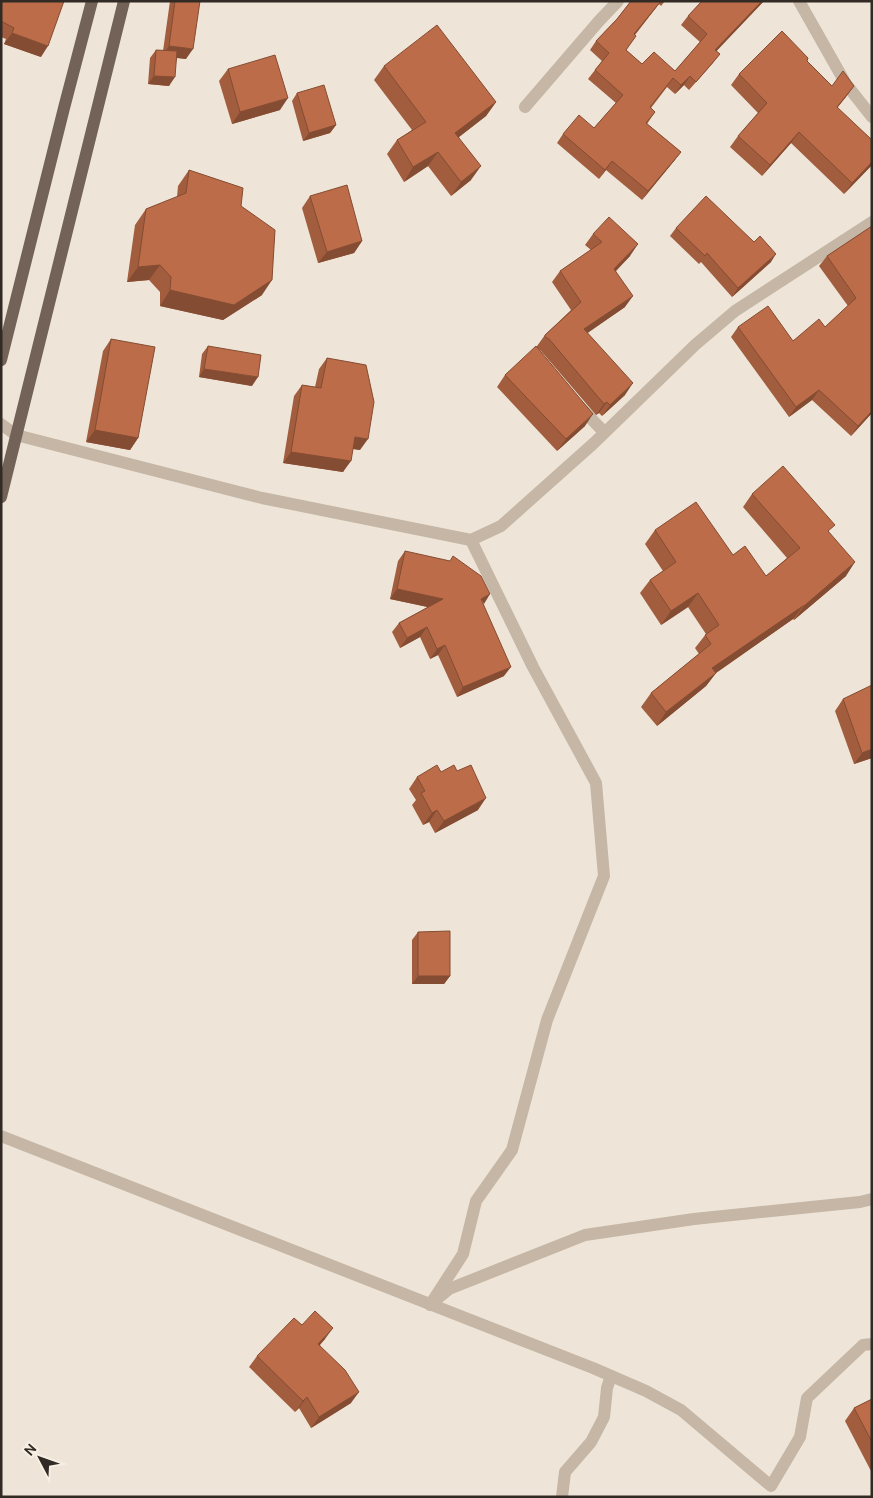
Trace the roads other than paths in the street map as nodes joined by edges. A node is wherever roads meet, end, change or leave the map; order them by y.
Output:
1 (92, 1) edge
2 (124, 1) edge
3 (618, 1) edge
4 (799, 1) edge
5 (525, 107) dead end
6 (872, 117) edge
7 (872, 222) edge
8 (1, 360) edge
9 (572, 399) edge
10 (1, 424) edge
11 (604, 432) junction
12 (16, 435) junction
13 (1, 498) edge
14 (471, 540) junction
15 (1, 1136) edge
16 (872, 1199) edge
17 (430, 1305) junction
18 (872, 1344) edge
19 (612, 1376) junction
20 (562, 1497) edge

1 - 8 main road
2 - 12 main road
3 - 5 street
4 - 6 street
7 - 11 street
9 - 11 street
10 - 12 street
11 - 14 street
12 - 13 main road
12 - 14 street
14 - 17 street
15 - 17 street
16 - 17 street
17 - 19 street
18 - 19 street
19 - 20 street

